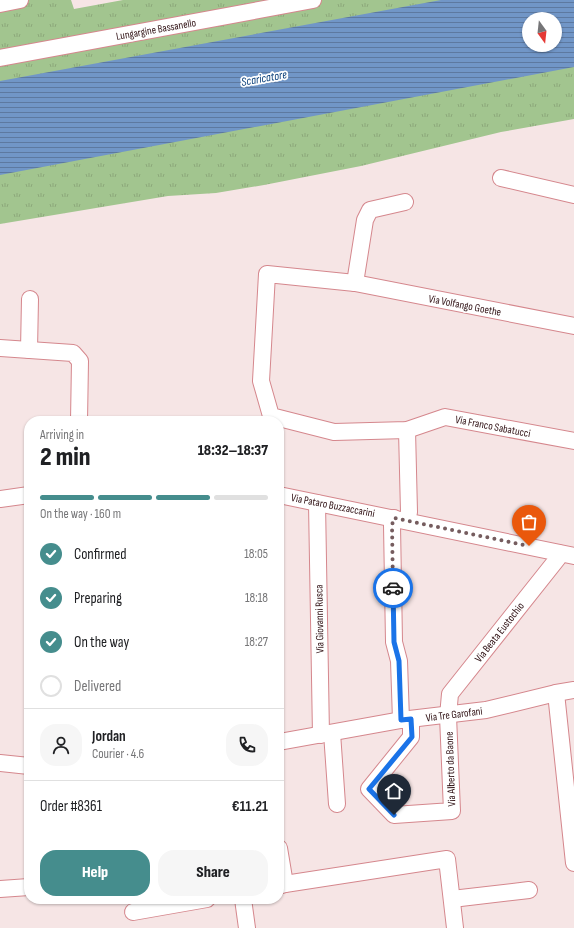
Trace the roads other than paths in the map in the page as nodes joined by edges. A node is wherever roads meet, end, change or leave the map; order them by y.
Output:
1 (20, 0) edge
2 (313, 0) edge
3 (0, 4) edge
4 (0, 58) edge
5 (501, 178) dead end
6 (574, 195) edge
7 (405, 202) dead end
8 (355, 283) junction
9 (30, 298) dead end
10 (574, 326) edge
11 (0, 348) edge
12 (29, 350) junction
13 (79, 416) edge
14 (271, 416) edge
15 (284, 419) edge
16 (407, 430) junction
17 (574, 441) edge
18 (24, 496) edge
19 (284, 496) edge
20 (0, 499) edge
21 (317, 503) junction
22 (400, 519) junction
23 (567, 554) edge
24 (574, 690) edge
25 (556, 693) junction
26 (448, 716) junction
27 (406, 720) junction
28 (327, 734) junction
29 (284, 741) edge
30 (0, 762) edge
31 (24, 765) edge
32 (337, 804) dead end
33 (574, 862) edge
34 (284, 885) edge
35 (24, 887) edge
36 (0, 889) edge
37 (529, 890) dead end
38 (452, 899) junction
39 (179, 904) edge
40 (244, 904) edge
41 (133, 912) dead end
42 (247, 928) edge
43 (455, 928) edge

1 - 3 street
2 - 4 street, Lungargine Bassanello
5 - 6 street
7 - 8 street
8 - 10 street, Via Volfango Goethe
8 - 14 street, Via Volfango Goethe
9 - 12 street
11 - 12 street
12 - 13 street
15 - 16 street, Via Franco Sabatucci
16 - 17 street, Via Franco Sabatucci
16 - 22 street
18 - 20 street
19 - 21 street, Via Pataro Buzzaccarini
21 - 22 street, Via Pataro Buzzaccarini
21 - 28 street, Via Giovanni Rusca
22 - 23 street, Via Pataro Buzzaccarini
22 - 27 street
23 - 26 street, Via Beata Eustochio
24 - 25 street, Via Tre Garofani
25 - 26 street, Via Tre Garofani
25 - 33 street
26 - 27 street, Via Tre Garofani
26 - 27 street, Via Alberto da Baone
27 - 28 street, Via Tre Garofani
28 - 29 street, Via Tre Garofani
28 - 32 street
30 - 31 street
34 - 38 street
35 - 36 street
37 - 38 street
38 - 43 street
39 - 41 street
40 - 42 street

